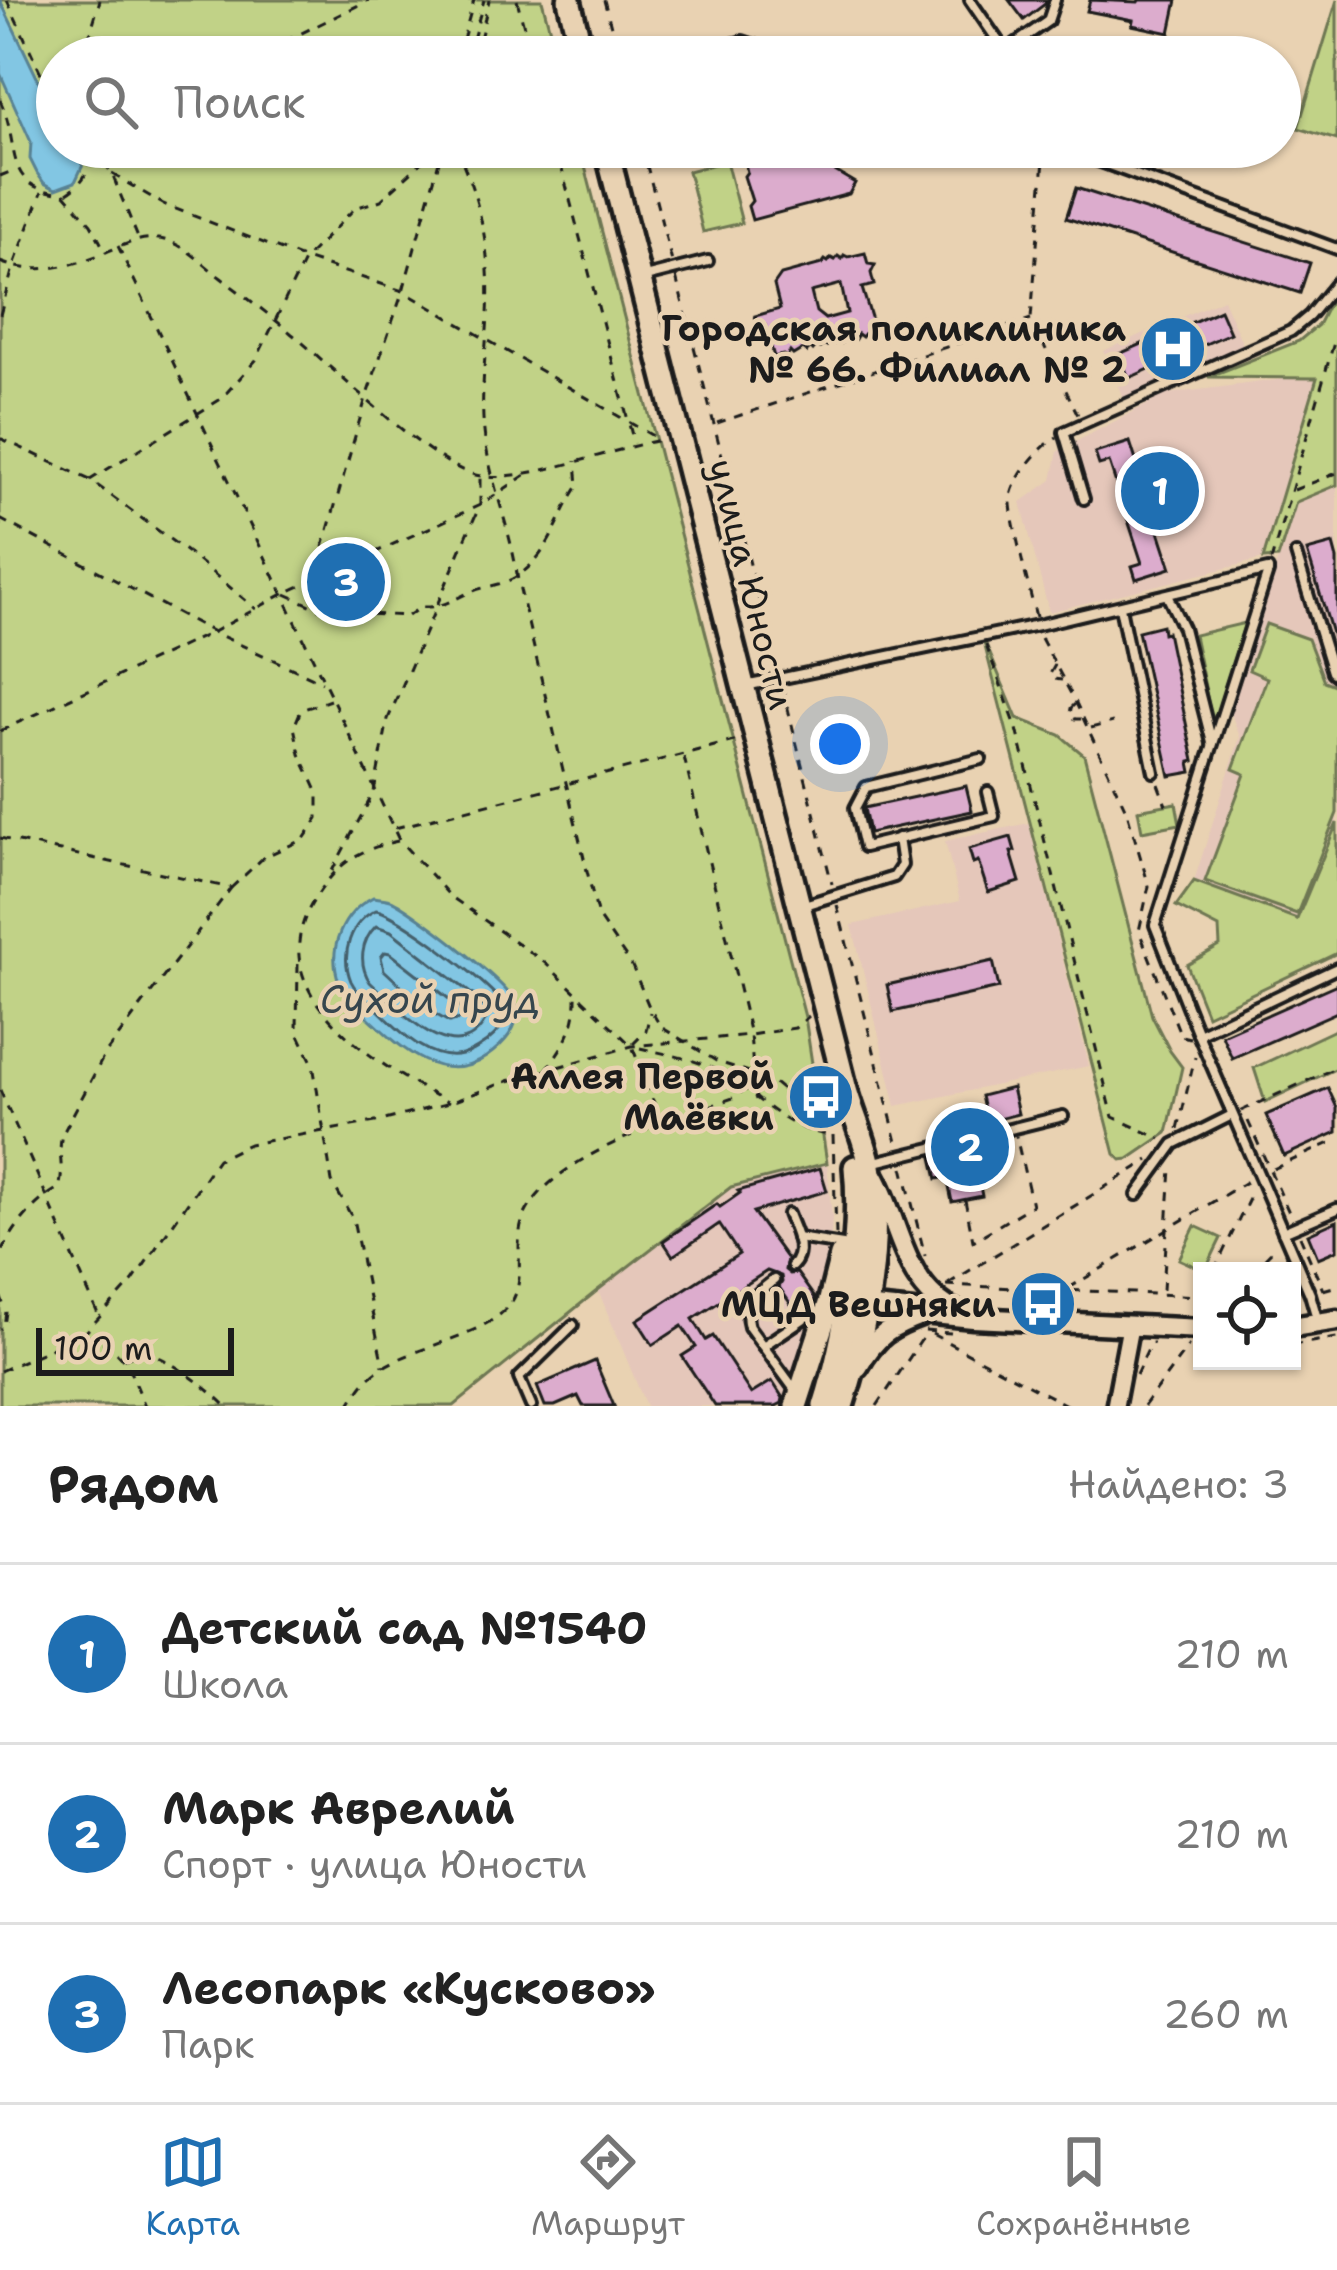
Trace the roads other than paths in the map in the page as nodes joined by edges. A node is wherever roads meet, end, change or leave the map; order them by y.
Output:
1 (569, 0) edge
2 (970, 0) edge
3 (1055, 0) edge
4 (578, 36) edge
5 (995, 36) edge
6 (1026, 36) edge
7 (611, 168) edge
8 (1117, 168) edge
9 (1337, 249) edge
10 (708, 261) dead end
11 (640, 279) junction
12 (1337, 282) edge
13 (1084, 499) dead end
14 (1296, 554) dead end
15 (1167, 595) junction
16 (1120, 607) junction
17 (1337, 676) edge
18 (744, 686) junction
19 (1213, 745) junction
20 (981, 759) dead end
21 (1154, 772) road end
22 (988, 792) dead end
23 (898, 838) junction
24 (800, 906) junction
25 (1337, 968) edge
26 (1198, 1037) junction
27 (1232, 1115) junction
28 (1064, 1116) dead end
29 (865, 1172) junction
30 (1137, 1195) dead end
31 (1337, 1209) edge
32 (788, 1214) dead end
33 (1284, 1235) junction
34 (796, 1238) junction
35 (843, 1245) junction
36 (792, 1266) dead end
37 (774, 1280) dead end
38 (847, 1305) junction
39 (927, 1314) junction
40 (973, 1318) junction
41 (802, 1319) dead end
42 (1328, 1322) edge
43 (573, 1325) dead end
44 (1130, 1327) junction
45 (1193, 1329) edge
46 (763, 1346) junction
47 (836, 1399) edge
48 (798, 1401) edge
49 (531, 1406) edge
50 (1114, 1406) edge

1 - 4 main road
2 - 5 lane
3 - 6 lane
7 - 11 main road, улица Юности
8 - 9 lane
10 - 11 lane
11 - 18 main road, улица Юности
12 - 13 lane
14 - 17 lane
15 - 16 lane
15 - 19 lane
15 - 19 lane
16 - 18 lane
16 - 21 lane
18 - 24 main road, улица Юности
19 - 26 lane
20 - 23 lane
22 - 23 lane
23 - 24 lane
24 - 29 main road, улица Юности
25 - 26 lane
26 - 27 lane
27 - 30 lane
27 - 33 lane
28 - 29 lane
29 - 35 main road
29 - 38 main road, улица Юности
29 - 40 street
31 - 33 lane
32 - 34 lane
33 - 42 lane
34 - 35 lane
34 - 36 lane
35 - 38 main road
37 - 46 lane
38 - 39 street
38 - 47 main road, улица Юности
38 - 48 main road
39 - 40 street
39 - 47 street
40 - 44 street
41 - 46 lane
43 - 49 lane
44 - 45 street
44 - 50 street
46 - 48 lane

